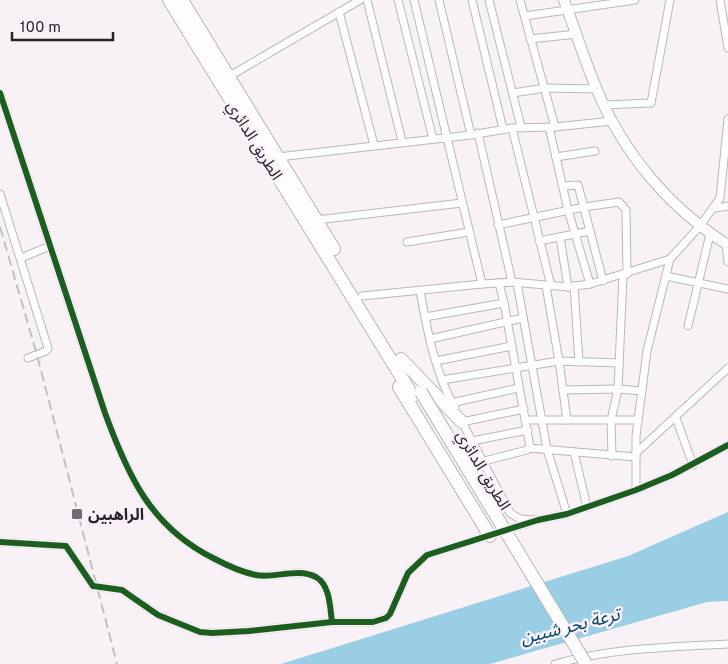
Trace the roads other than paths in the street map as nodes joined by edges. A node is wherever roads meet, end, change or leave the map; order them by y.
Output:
1 (169, 0) edge
2 (182, 0) edge
3 (360, 0) edge
4 (367, 0) edge
5 (398, 0) edge
6 (414, 0) edge
7 (439, 0) edge
8 (472, 0) edge
9 (488, 0) edge
10 (520, 0) edge
11 (635, 0) edge
12 (669, 0) edge
13 (720, 0) edge
14 (608, 1) edge
15 (586, 3) edge
16 (566, 5) edge
17 (339, 12) junction
18 (525, 16) junction
19 (577, 34) junction
20 (530, 39) junction
21 (728, 48) edge
22 (224, 79) junction
23 (545, 88) junction
24 (597, 90) junction
25 (0, 93) edge
26 (513, 94) junction
27 (604, 105) junction
28 (728, 119) edge
29 (612, 121) junction
30 (552, 127) junction
31 (503, 128) junction
32 (512, 128) junction
33 (521, 128) junction
34 (474, 134) junction
35 (446, 137) junction
36 (433, 139) junction
37 (402, 141) junction
38 (374, 145) junction
39 (595, 151) dead end
40 (278, 157) junction
41 (556, 157) junction
42 (563, 186) junction
43 (0, 194) edge
44 (462, 203) junction
45 (728, 206) edge
46 (584, 207) junction
47 (715, 208) junction
48 (568, 210) junction
49 (534, 219) junction
50 (316, 220) junction
51 (498, 226) junction
52 (700, 226) junction
53 (590, 231) junction
54 (469, 232) junction
55 (575, 234) junction
56 (710, 234) junction
57 (560, 238) junction
58 (539, 241) junction
59 (407, 242) dead end
60 (727, 245) edge
61 (50, 246) junction
62 (22, 258) junction
63 (670, 259) junction
64 (728, 262) edge
65 (625, 275) junction
66 (666, 276) junction
67 (603, 281) junction
68 (499, 283) junction
69 (515, 283) junction
70 (698, 283) junction
71 (482, 284) junction
72 (590, 284) junction
73 (548, 286) junction
74 (571, 286) junction
75 (728, 289) edge
76 (420, 291) junction
77 (362, 296) junction
78 (504, 303) junction
79 (425, 317) junction
80 (523, 318) junction
81 (508, 321) junction
82 (688, 326) dead end
83 (430, 339) junction
84 (512, 346) junction
85 (28, 358) dead end
86 (396, 360) junction
87 (436, 361) junction
88 (559, 361) junction
89 (579, 362) junction
90 (619, 364) junction
91 (534, 366) junction
92 (728, 368) edge
93 (516, 369) junction
94 (442, 380) junction
95 (518, 388) junction
96 (618, 388) junction
97 (563, 390) junction
98 (642, 391) junction
99 (417, 394) junction
100 (451, 403) junction
101 (524, 410) junction
102 (676, 418) junction
103 (526, 420) junction
104 (543, 420) junction
105 (567, 420) junction
106 (611, 420) junction
107 (638, 420) junction
108 (462, 422) junction
109 (528, 430) junction
110 (472, 441) junction
111 (728, 445) edge
112 (530, 448) junction
113 (547, 449) junction
114 (574, 452) junction
115 (636, 455) junction
116 (612, 456) junction
117 (484, 461) junction
118 (693, 465) junction
119 (636, 490) junction
120 (587, 507) junction
121 (567, 514) junction
122 (538, 520) junction
123 (490, 536) junction
124 (0, 542) edge
125 (332, 622) junction
126 (728, 644) edge
127 (574, 663) edge
128 (555, 664) edge
129 (586, 664) edge

1 - 22 highway, الطريق الدائري
2 - 22 highway, الطريق الدائري
3 - 17 street
4 - 37 street
5 - 36 street
6 - 35 street
7 - 34 street
8 - 31 street
9 - 26 street
10 - 18 street
11 - 14 street
12 - 27 street
13 - 21 street
14 - 15 street
15 - 16 street
16 - 18 street
16 - 19 street
17 - 22 street
17 - 38 street
18 - 20 street
19 - 20 street
19 - 24 street
20 - 23 street
22 - 40 highway, الطريق الدائري
22 - 86 highway, الطريق الدائري
23 - 24 street
23 - 26 street
23 - 30 street
24 - 27 street
25 - 61 street
26 - 33 street
27 - 29 street
28 - 47 street
29 - 30 street
29 - 52 street
30 - 33 street
30 - 41 street
31 - 32 street
31 - 34 street
32 - 33 street
32 - 49 street
34 - 35 street
34 - 51 street
35 - 36 street
35 - 44 street
36 - 37 street
37 - 38 street
38 - 40 street
39 - 41 street
40 - 50 highway, الطريق الدائري
41 - 42 street
42 - 46 street
42 - 48 street
43 - 62 street
44 - 50 street
44 - 54 street
45 - 47 street
46 - 48 street
46 - 53 street
46 - 65 street
47 - 52 street
48 - 49 street
48 - 55 street
49 - 51 street
49 - 58 street
50 - 77 highway, الطريق الدائري
51 - 69 street
52 - 56 street
52 - 63 street
53 - 55 street
53 - 67 street
54 - 59 street
54 - 71 street
55 - 57 street
55 - 72 street
56 - 60 street
56 - 70 street
57 - 58 street
57 - 74 street
58 - 73 street
60 - 64 street
61 - 62 street
61 - 125 street
62 - 85 street
63 - 65 street
63 - 66 street
65 - 67 street
65 - 90 street
66 - 70 street
66 - 98 street
67 - 72 street
68 - 69 street
68 - 71 street
68 - 78 street
69 - 73 street
69 - 80 street
70 - 75 street
70 - 82 street
71 - 76 street
72 - 74 street
73 - 74 street
73 - 88 street
74 - 89 street
76 - 77 street
76 - 79 street
77 - 86 highway, الطريق الدائري
78 - 79 street
78 - 81 street
79 - 83 street
80 - 81 street
80 - 91 street
81 - 83 street
81 - 84 street
83 - 87 street
84 - 87 street
84 - 93 street
86 - 99 highway, الطريق الدائري
86 - 108 highway
86 - 123 highway
87 - 94 street
88 - 89 street
88 - 91 street
88 - 97 street
89 - 90 street
90 - 96 street
91 - 93 street
91 - 104 street
92 - 102 street
93 - 94 street
93 - 95 street
94 - 100 street
95 - 100 street
95 - 101 street
96 - 97 street
96 - 98 street
96 - 106 street
97 - 105 street
98 - 107 street
99 - 127 highway, الطريق الدائري
99 - 129 highway, الطريق الدائري, bridge
100 - 108 street
101 - 103 street
101 - 108 street
102 - 115 street
102 - 118 street
103 - 104 street
103 - 109 street
104 - 105 street
104 - 113 street
105 - 106 street
106 - 107 street
106 - 116 street
107 - 115 street
108 - 110 street
109 - 110 street
109 - 112 street
110 - 117 street
111 - 118 street
112 - 113 street
112 - 117 street
113 - 114 street
113 - 121 street
114 - 116 street
114 - 120 street
115 - 116 street
115 - 119 street
117 - 122 street
118 - 119 street
119 - 120 street
120 - 121 street
121 - 122 street
122 - 123 street
123 - 125 street
124 - 125 street
126 - 127 street
127 - 128 street

